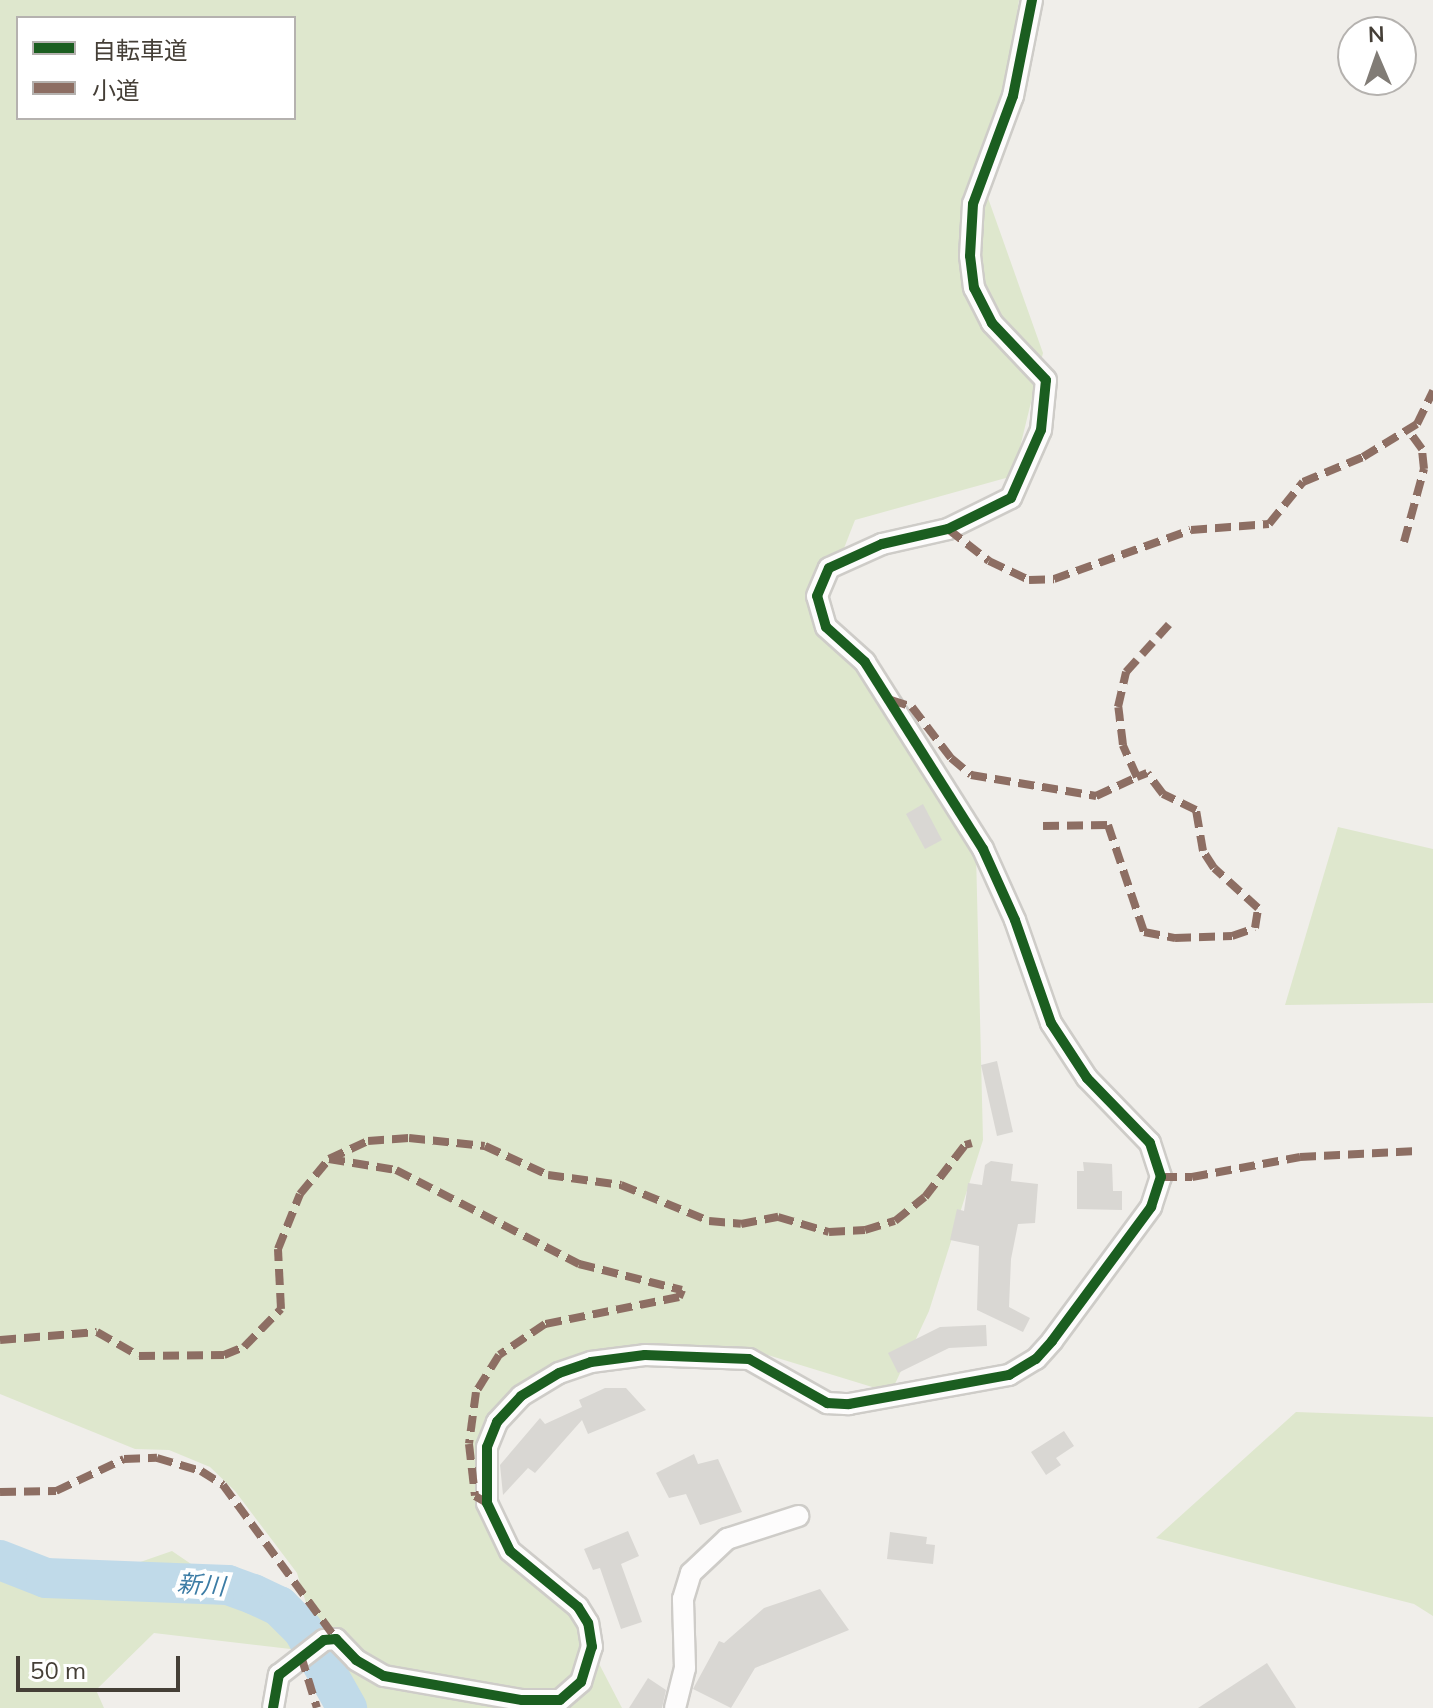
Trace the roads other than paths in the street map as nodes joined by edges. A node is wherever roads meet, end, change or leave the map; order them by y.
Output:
1 (1032, 0) edge
2 (798, 1516) dead end
3 (273, 1708) edge
4 (675, 1708) edge

1 - 3 street
2 - 4 street

